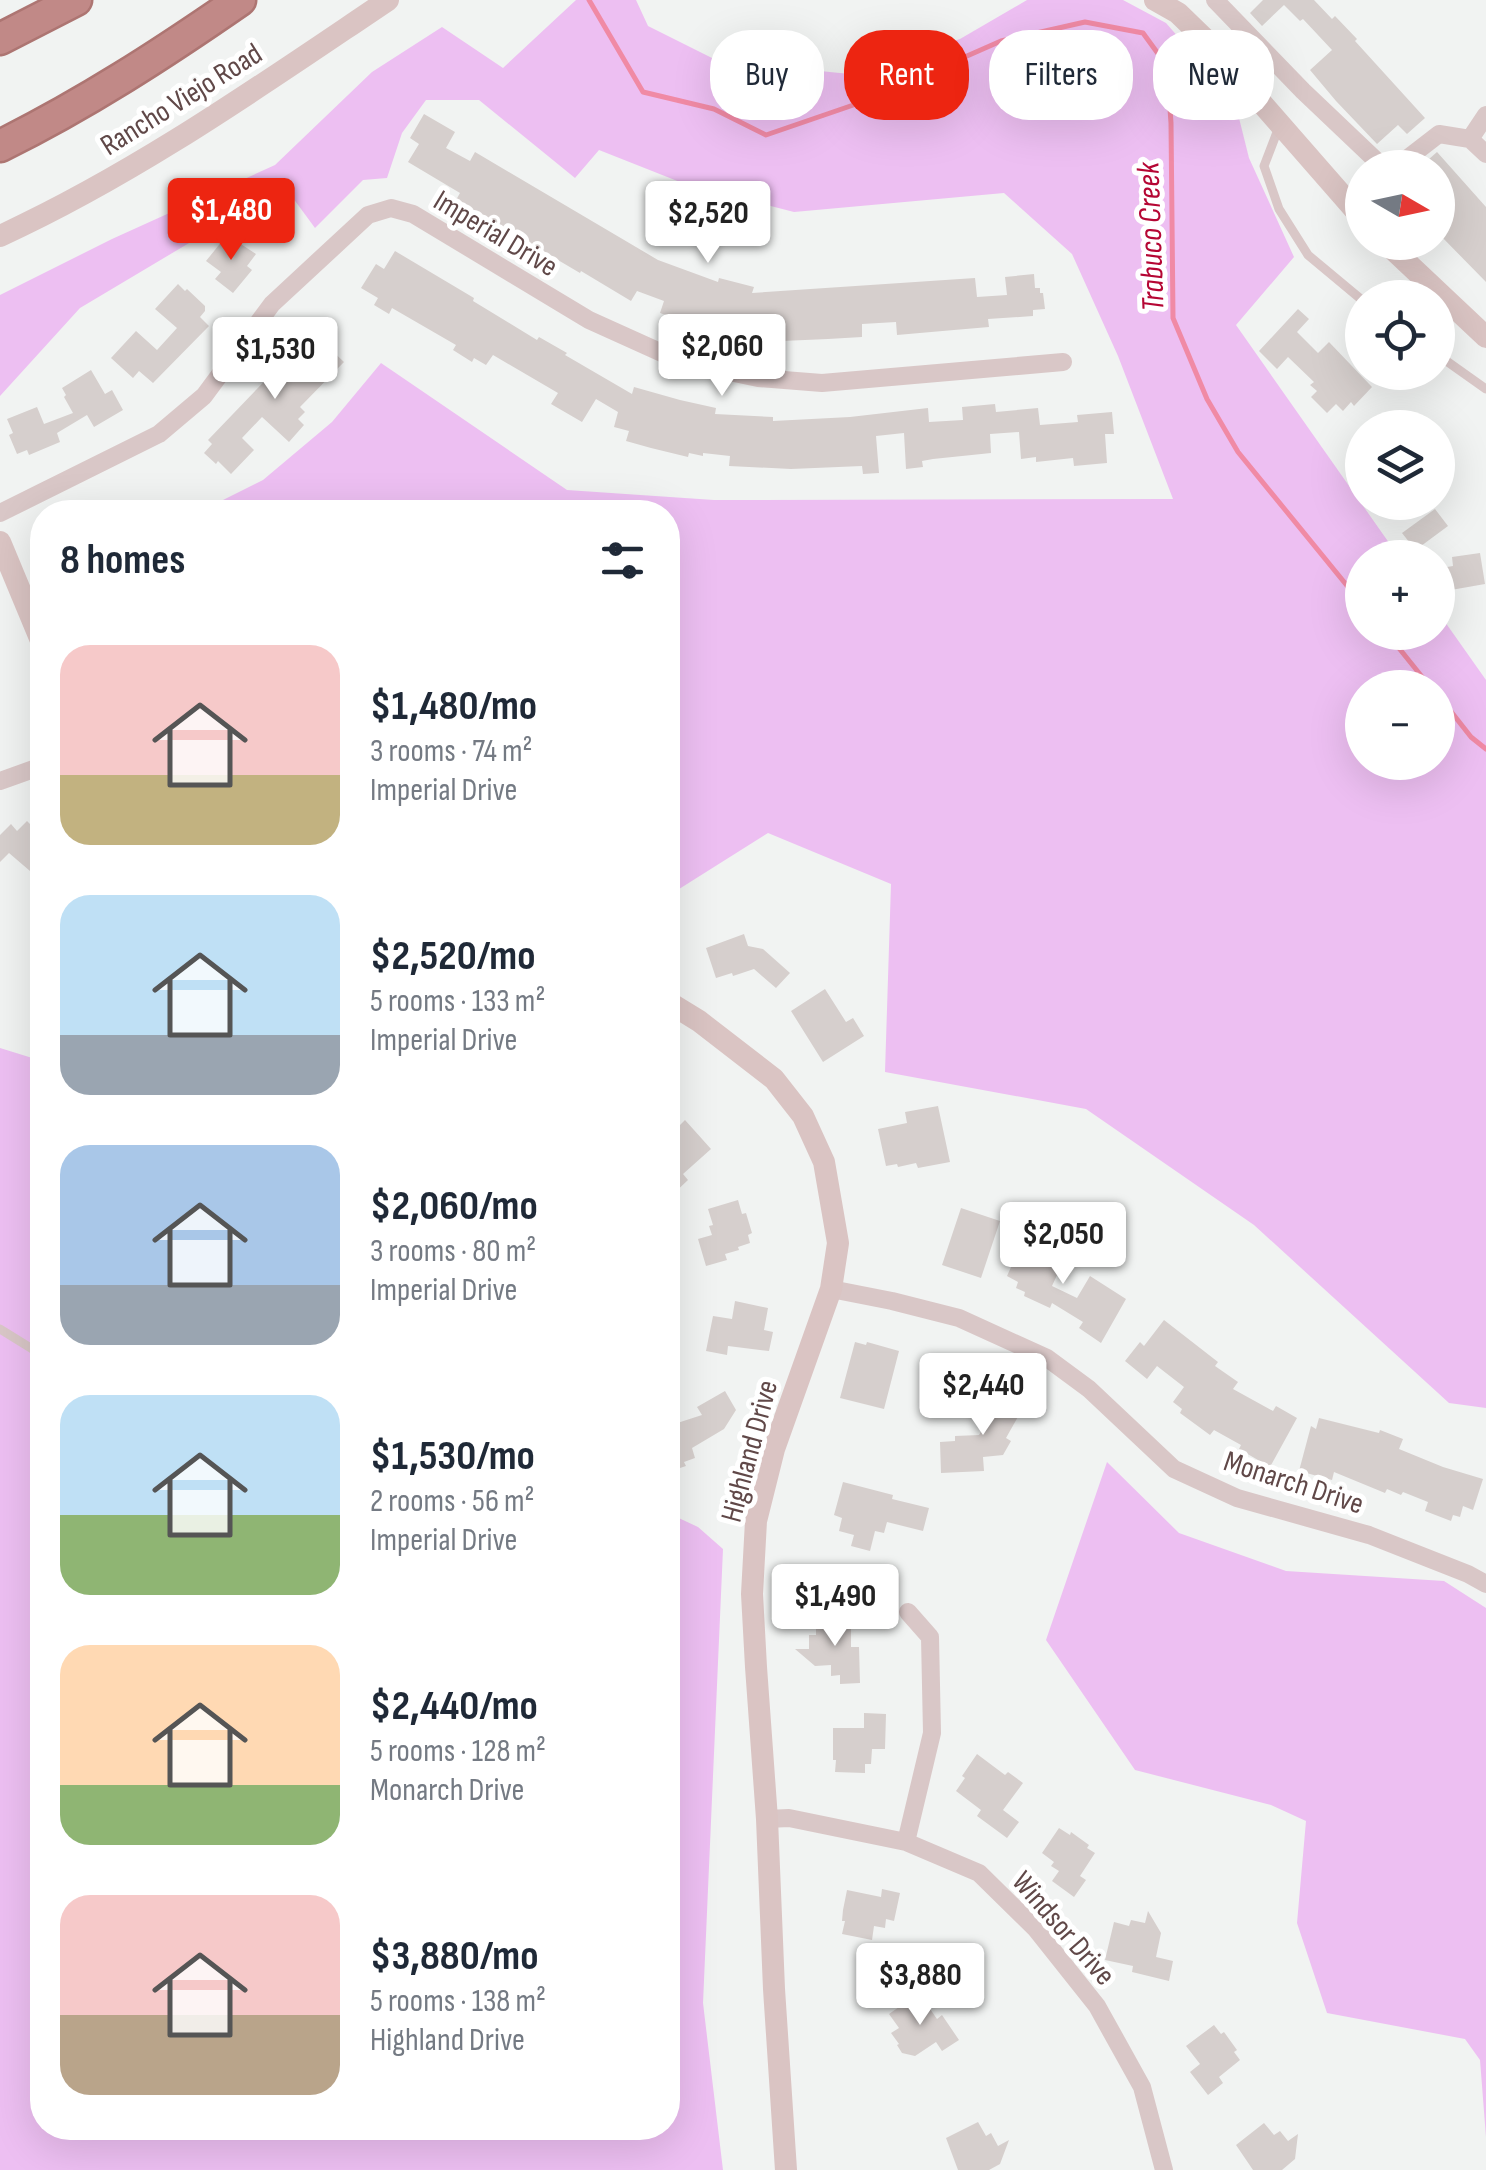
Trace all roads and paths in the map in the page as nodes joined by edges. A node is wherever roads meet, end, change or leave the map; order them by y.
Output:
1 (76, 0) edge
2 (240, 0) edge
3 (388, 0) edge
4 (1155, 0) edge
5 (1215, 0) edge
6 (0, 40) edge
7 (1486, 114) edge
8 (1280, 126) junction
9 (1470, 139) junction
10 (0, 146) edge
11 (1365, 150) edge
12 (1418, 150) edge
13 (1486, 154) edge
14 (1345, 199) edge
15 (0, 236) edge
16 (1404, 260) edge
17 (1345, 286) edge
18 (1486, 337) edge
19 (1062, 362) dead end
20 (1455, 366) edge
21 (1486, 389) edge
22 (0, 513) edge
23 (0, 542) edge
24 (30, 615) edge
25 (30, 770) edge
26 (0, 781) edge
27 (680, 1009) edge
28 (832, 1290) junction
29 (0, 1329) edge
30 (30, 1348) edge
31 (1486, 1584) edge
32 (908, 1612) dead end
33 (767, 1819) junction
34 (906, 1842) junction
35 (786, 2170) edge
36 (1164, 2170) edge

1 - 6 highway
2 - 10 highway
3 - 15 street, Rancho Viejo Road
4 - 8 street
5 - 11 street
7 - 9 street
8 - 14 street
8 - 17 lane
9 - 12 street
9 - 13 street
16 - 18 street
19 - 22 street, Imperial Drive
20 - 21 lane
23 - 24 street
25 - 26 street
27 - 28 street, Highland Drive
28 - 31 street, Monarch Drive
28 - 33 street, Highland Drive
29 - 30 lane
32 - 34 street
33 - 34 street, Windsor Drive
33 - 35 street, Highland Drive
34 - 36 street, Windsor Drive

